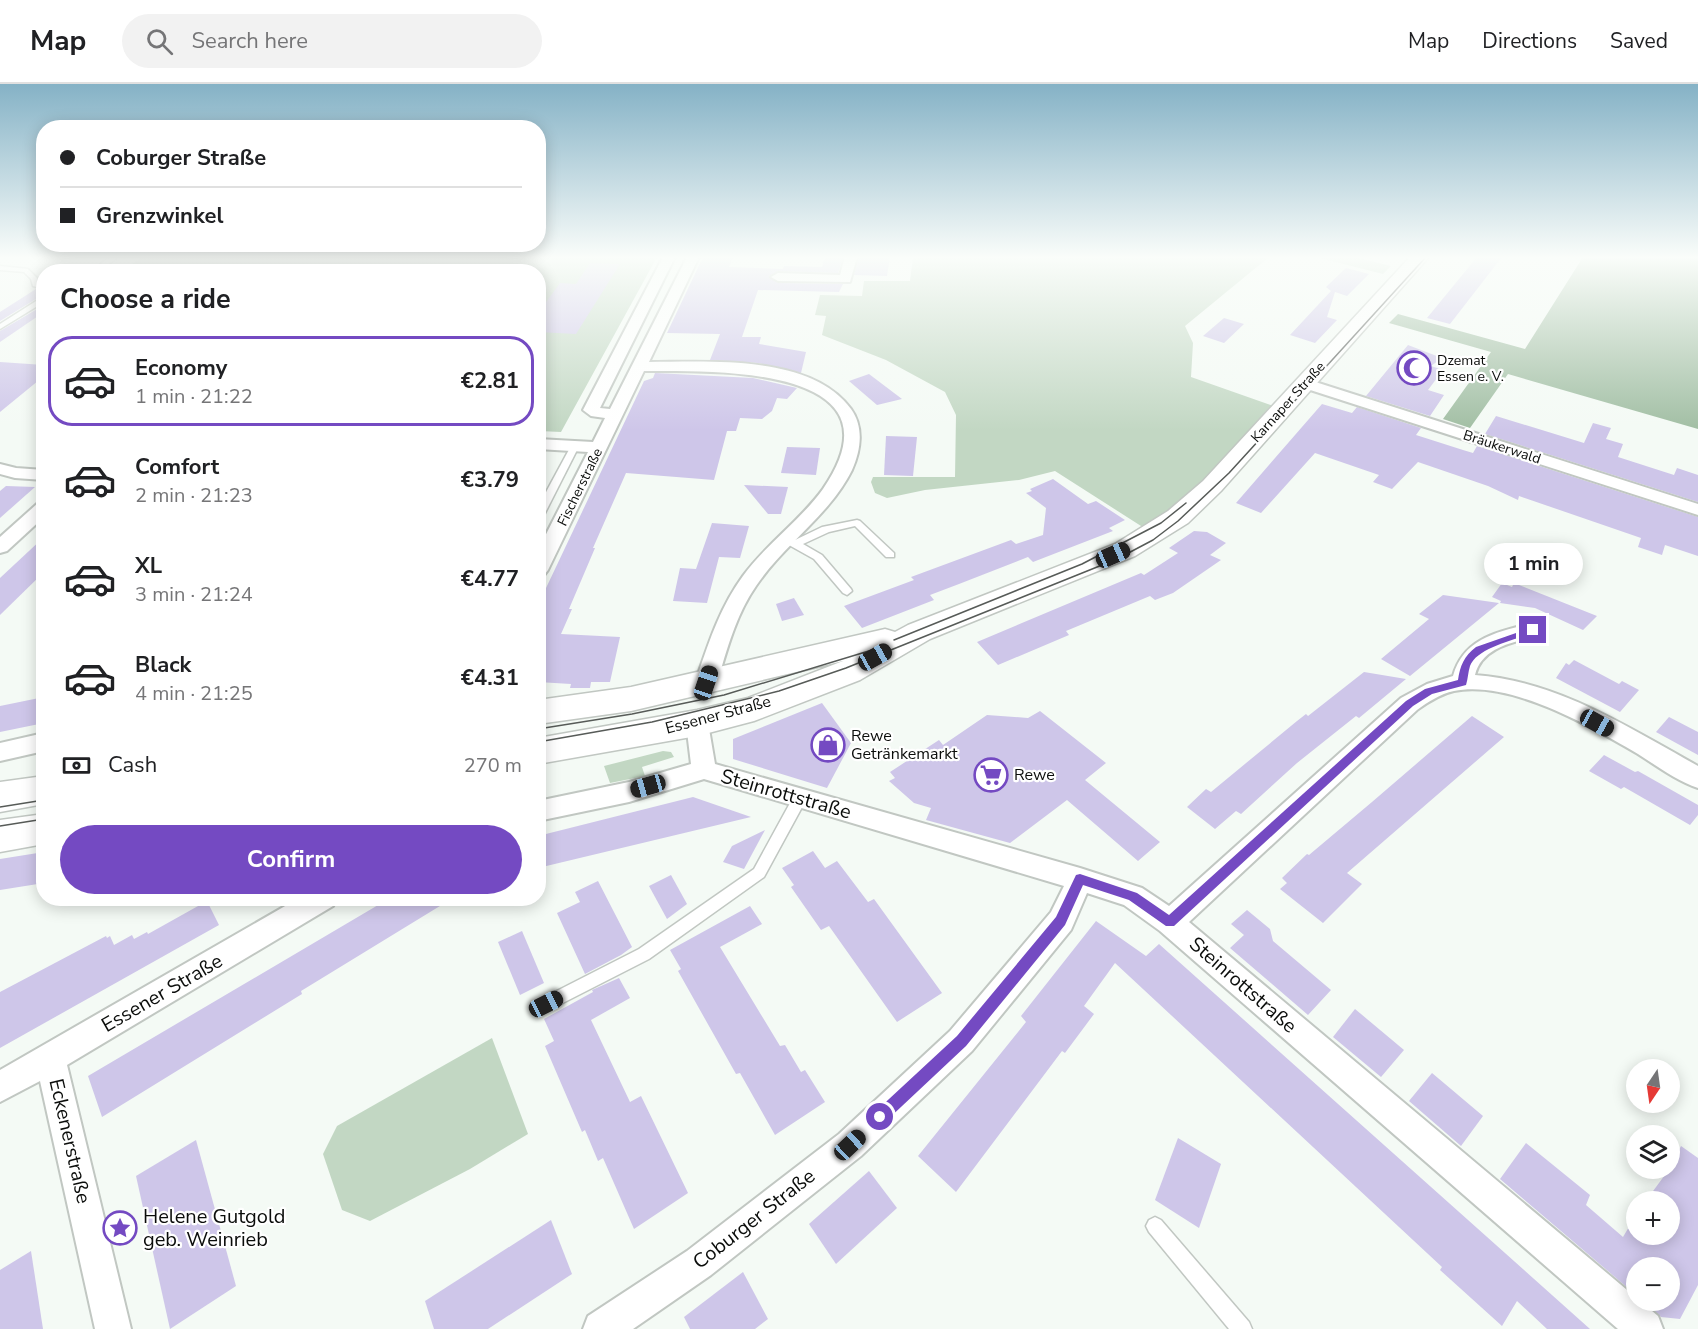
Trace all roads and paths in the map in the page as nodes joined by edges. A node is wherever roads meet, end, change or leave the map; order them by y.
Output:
1 (18, 315) edge
2 (639, 315) edge
3 (664, 315) edge
4 (1368, 315) edge
5 (0, 327) edge
6 (639, 366) junction
7 (1306, 384) junction
8 (615, 414) junction
9 (546, 444) edge
10 (574, 446) junction
11 (599, 447) junction
12 (0, 469) edge
13 (36, 474) edge
14 (546, 500) edge
15 (1698, 510) edge
16 (36, 514) edge
17 (1178, 517) joint
18 (790, 542) junction
19 (0, 547) edge
20 (546, 551) edge
21 (890, 555) dead end
22 (847, 591) dead end
23 (1533, 630) dead end
24 (919, 632) junction
25 (1462, 682) junction
26 (706, 683) junction
27 (546, 711) edge
28 (697, 723) junction
29 (36, 744) edge
30 (546, 750) edge
31 (0, 752) edge
32 (704, 770) junction
33 (1698, 778) edge
34 (36, 791) edge
35 (0, 797) edge
36 (800, 798) junction
37 (546, 809) edge
38 (36, 830) edge
39 (0, 836) edge
40 (1080, 879) junction
41 (310, 906) edge
42 (1170, 922) junction
43 (546, 1004) dead end
44 (50, 1058) junction
45 (0, 1087) edge
46 (1155, 1226) dead end
47 (113, 1329) edge
48 (602, 1329) edge
49 (1242, 1329) edge
50 (1645, 1329) edge

1 - 5 lane
2 - 8 street
3 - 6 street, Fischerstraße
4 - 7 main road, Karnaper Straße
6 - 8 street, Fischerstraße
6 - 18 street
7 - 15 street, Bräukerwald
7 - 17 main road, Karnaper Straße
8 - 11 street, Fischerstraße
9 - 10 street
10 - 11 street
10 - 14 lane
11 - 20 street, Fischerstraße
12 - 13 street
16 - 19 street
17 - 24 main road, Essener Straße
18 - 21 lane
18 - 22 lane
18 - 26 street
23 - 25 street
24 - 26 main road, Essener Straße
24 - 28 main road, Essener Straße
25 - 33 street
25 - 42 street
26 - 27 main road, Essener Straße
28 - 30 main road, Essener Straße
28 - 32 street, Steinrottstraße
29 - 31 street
32 - 36 street, Steinrottstraße
32 - 37 street
34 - 35 main road
36 - 40 street, Steinrottstraße
36 - 43 lane
38 - 39 main road
40 - 42 street, Steinrottstraße
40 - 48 street, Coburger Straße
41 - 44 street, Essener Straße
42 - 50 street, Steinrottstraße
44 - 45 street, Essener Straße
44 - 47 street, Eckenerstraße
46 - 49 lane

